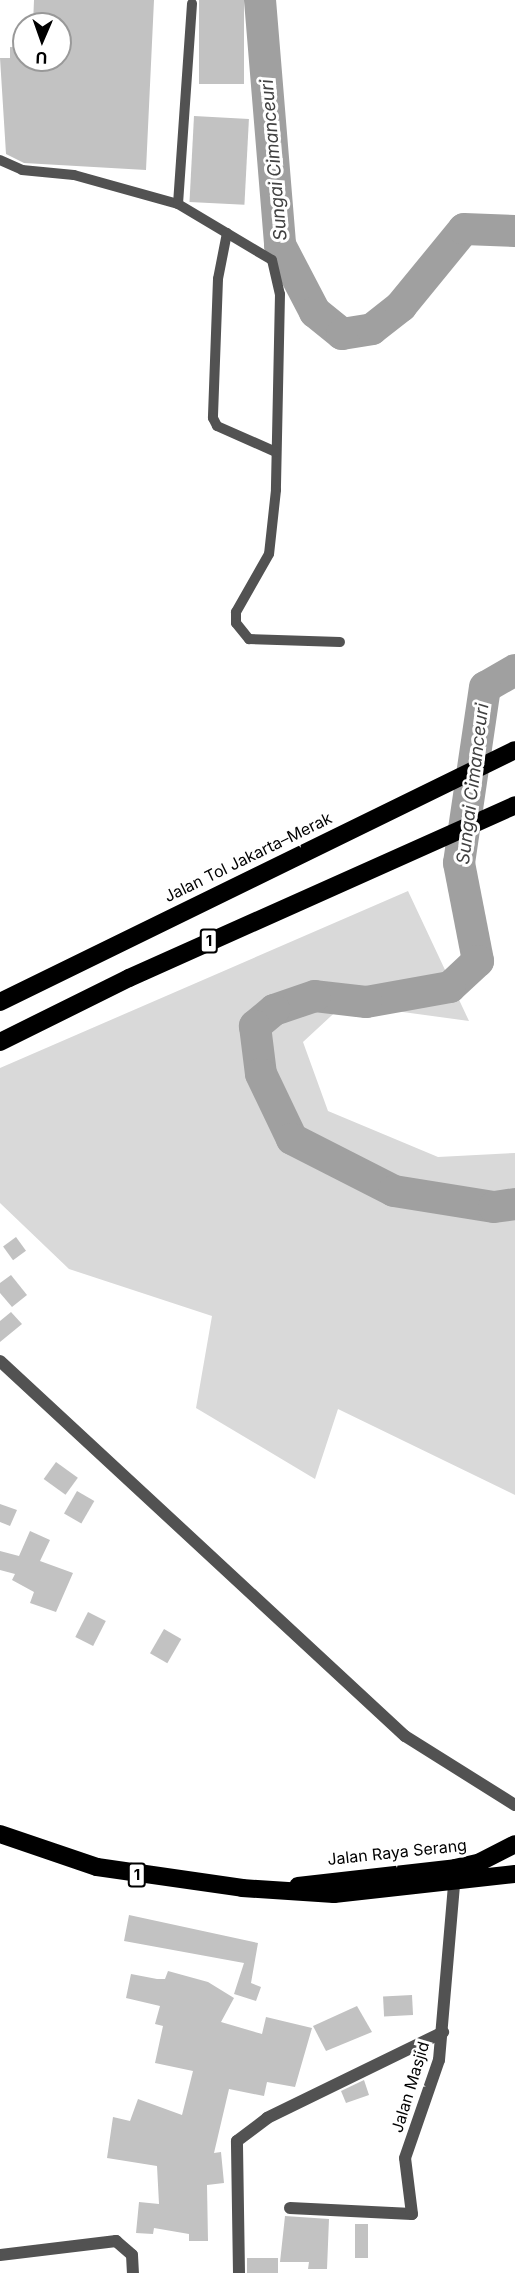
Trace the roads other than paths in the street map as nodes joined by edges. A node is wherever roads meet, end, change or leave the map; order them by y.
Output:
1 (192, 3) dead end
2 (0, 160) edge
3 (178, 204) junction
4 (227, 233) junction
5 (276, 452) junction
6 (340, 642) dead end
7 (515, 750) edge
8 (515, 804) edge
9 (0, 1002) edge
10 (0, 1042) edge
11 (0, 1361) edge
12 (515, 1805) edge
13 (0, 1834) edge
14 (515, 1844) edge
15 (515, 1874) edge
16 (454, 1884) junction
17 (279, 1890) junction
18 (443, 2032) junction
19 (290, 2208) dead end
20 (0, 2255) edge
21 (133, 2273) edge
22 (239, 2273) edge

1 - 3 lane
2 - 3 lane
3 - 4 lane
4 - 5 lane
4 - 5 lane
5 - 6 lane
7 - 9 highway, Jalan Tol Jakarta–Merak / 1
8 - 10 highway, 1
11 - 12 street
13 - 17 highway, Jalan Raya Serang / 1
14 - 17 highway, Jalan Raya Serang / 1
15 - 16 highway, Jalan Raya Serang / 1
16 - 17 highway, Jalan Raya Serang / 1
16 - 18 street, Jalan Masjid
18 - 19 street, Jalan Masjid
18 - 22 street
20 - 21 street

